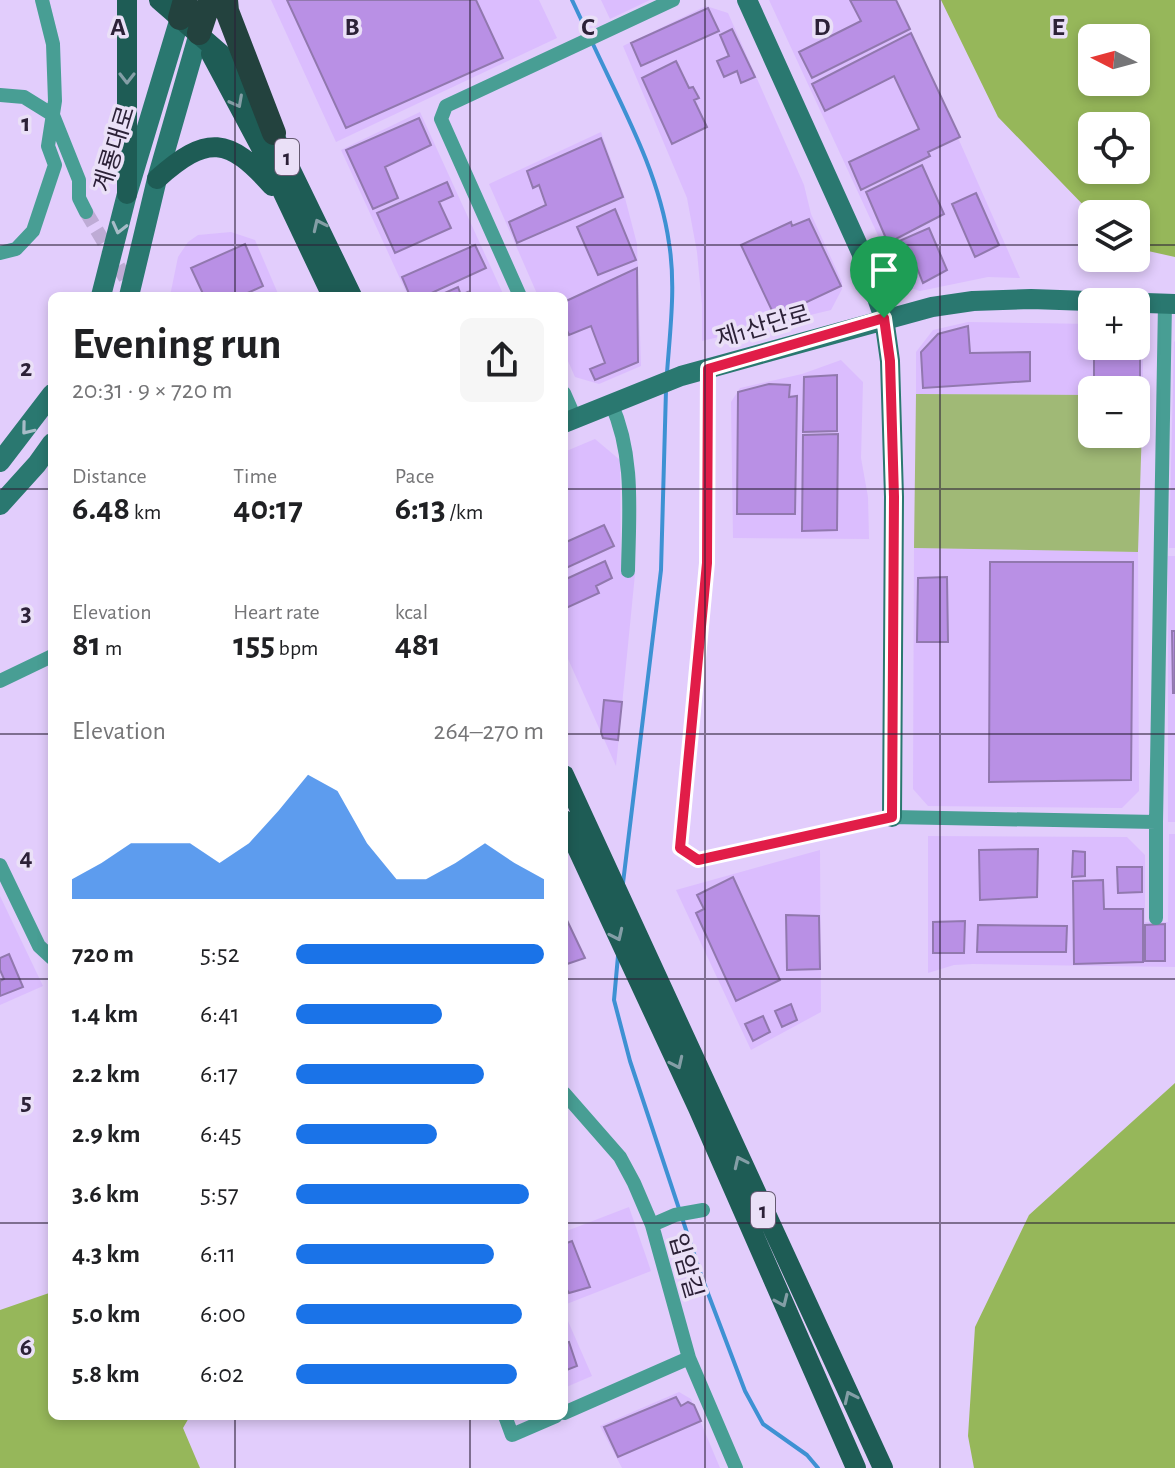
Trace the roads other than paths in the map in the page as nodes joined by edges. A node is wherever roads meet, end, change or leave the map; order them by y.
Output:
1 (42, 0) edge
2 (127, 0) edge
3 (159, 0) edge
4 (210, 0) edge
5 (226, 0) edge
6 (673, 0) edge
7 (747, 0) edge
8 (188, 17) edge
9 (0, 95) edge
10 (53, 115) junction
11 (274, 133) junction
12 (157, 179) junction
13 (127, 194) junction
14 (290, 206) junction
15 (86, 212) tunnel mouth
16 (0, 253) edge
17 (102, 292) edge
18 (130, 292) edge
19 (330, 292) edge
20 (350, 292) edge
21 (518, 292) edge
22 (1170, 304) edge
23 (884, 318) junction
24 (708, 369) junction
25 (48, 399) edge
26 (611, 403) junction
27 (570, 421) edge
28 (48, 449) edge
29 (0, 462) edge
30 (0, 505) edge
31 (628, 571) dead end
32 (48, 658) edge
33 (0, 681) edge
34 (568, 784) edge
35 (892, 817) junction
36 (1156, 822) junction
37 (568, 828) edge
38 (0, 865) edge
39 (1156, 918) dead end
40 (48, 954) edge
41 (568, 1098) edge
42 (703, 1210) dead end
43 (652, 1225) junction
44 (689, 1358) junction
45 (568, 1411) edge
46 (506, 1420) edge
47 (547, 1420) edge
48 (736, 1468) edge
49 (856, 1468) edge
50 (883, 1468) edge

1 - 10 street
2 -> 13 main road
3 - 8 main road
4 - 8 highway
5 - 11 highway
6 - 21 street
7 - 23 street
8 - 11 main road, 1
8 - 12 street, 계룡대로
8 - 13 street, 계룡대로
8 -> 14 main road, 1
9 - 10 street
10 - 15 street
10 - 16 street
20 -> 11 main road, 1
12 - 14 main road
12 - 18 street, 계룡대로
13 -> 17 street, 계룡대로
14 - 19 main road, 1
22 - 23 street, 제1산단로
22 - 36 street
23 - 24 street, 제1산단로
23 - 35 street
24 - 26 street, 제1산단로
24 - 35 street
25 -> 29 street
26 - 27 street, 제1산단로
26 - 31 street
28 - 30 street
32 - 33 street
50 -> 34 main road, 1
35 - 36 street
36 - 39 street
37 -> 49 main road, 1
38 - 40 street
41 - 43 street, 입암길
42 - 43 street
43 - 44 street, 입암길
44 - 45 street
44 - 48 street, 입암길
46 - 47 street

